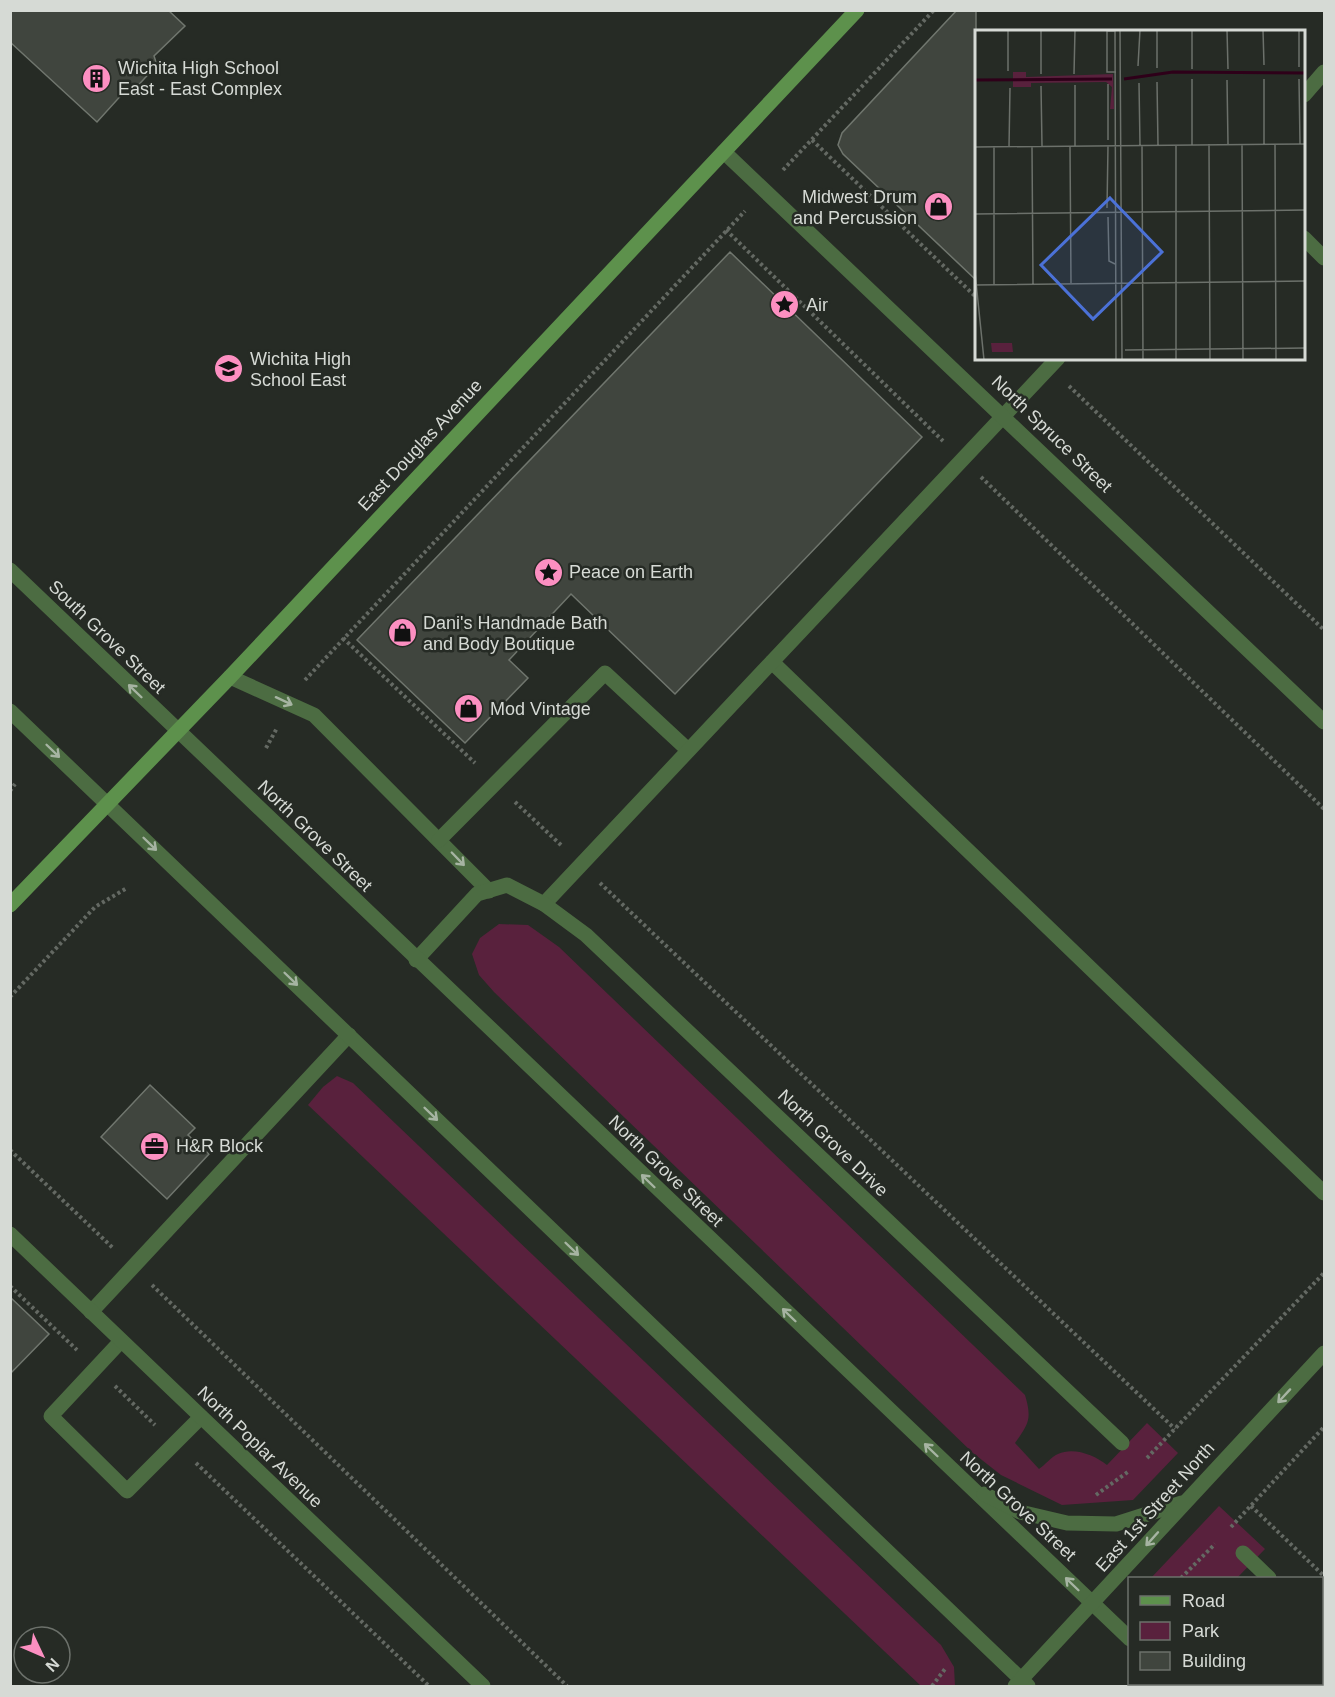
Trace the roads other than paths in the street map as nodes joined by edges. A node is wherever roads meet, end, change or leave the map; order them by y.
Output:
1 (857, 10) edge
2 (1324, 72) edge
3 (1305, 93) edge
4 (724, 152) junction
5 (1305, 239) edge
6 (1324, 258) edge
7 (1054, 363) edge
8 (1004, 416) junction
9 (10, 570) edge
10 (772, 662) junction
11 (230, 677) junction
12 (10, 711) edge
13 (1324, 722) edge
14 (177, 731) junction
15 (688, 750) junction
16 (108, 804) junction
17 (439, 840) junction
18 (489, 891) junction
19 (544, 903) junction
20 (10, 905) edge
21 (416, 960) junction
22 (349, 1035) junction
23 (1324, 1193) edge
24 (10, 1234) edge
25 (91, 1312) junction
26 (121, 1341) junction
27 (1324, 1353) edge
28 (201, 1417) junction
29 (1122, 1443) dead end
30 (968, 1486) junction
31 (1185, 1502) junction
32 (1243, 1553) dead end
33 (1268, 1577) edge
34 (1094, 1604) junction
35 (1128, 1637) edge
36 (1022, 1684) edge
37 (483, 1686) edge

1 - 4 main road, East Douglas Avenue
2 - 3 street
4 - 8 street, North Spruce Street
4 - 11 main road, East Douglas Avenue
5 - 6 street
7 - 8 street
8 - 10 street
8 - 13 street, North Spruce Street
14 -> 9 street, South Grove Street
10 - 15 street
10 - 23 street
11 - 14 main road, East Douglas Avenue
11 -> 17 street
12 -> 16 street
14 - 16 main road, East Douglas Avenue
14 - 21 street, North Grove Street
15 - 17 street
15 - 19 street
16 - 20 main road, East Douglas Avenue
16 -> 22 street
17 -> 18 street
18 - 19 street, North Grove Drive
18 - 21 street
19 - 29 street, North Grove Drive
30 -> 21 street, North Grove Street
22 - 25 street
22 -> 36 street
24 - 25 street, North Poplar Avenue
25 - 26 street, North Poplar Avenue
26 - 28 street, North Poplar Avenue
26 - 28 street
27 -> 31 street, East 1st Street North
28 - 37 street, North Poplar Avenue
30 - 31 street
34 -> 30 street, North Grove Street
31 -> 34 street, East 1st Street North
32 - 33 street
34 - 35 street, North Grove Street
34 - 36 street, East 1st Street North

